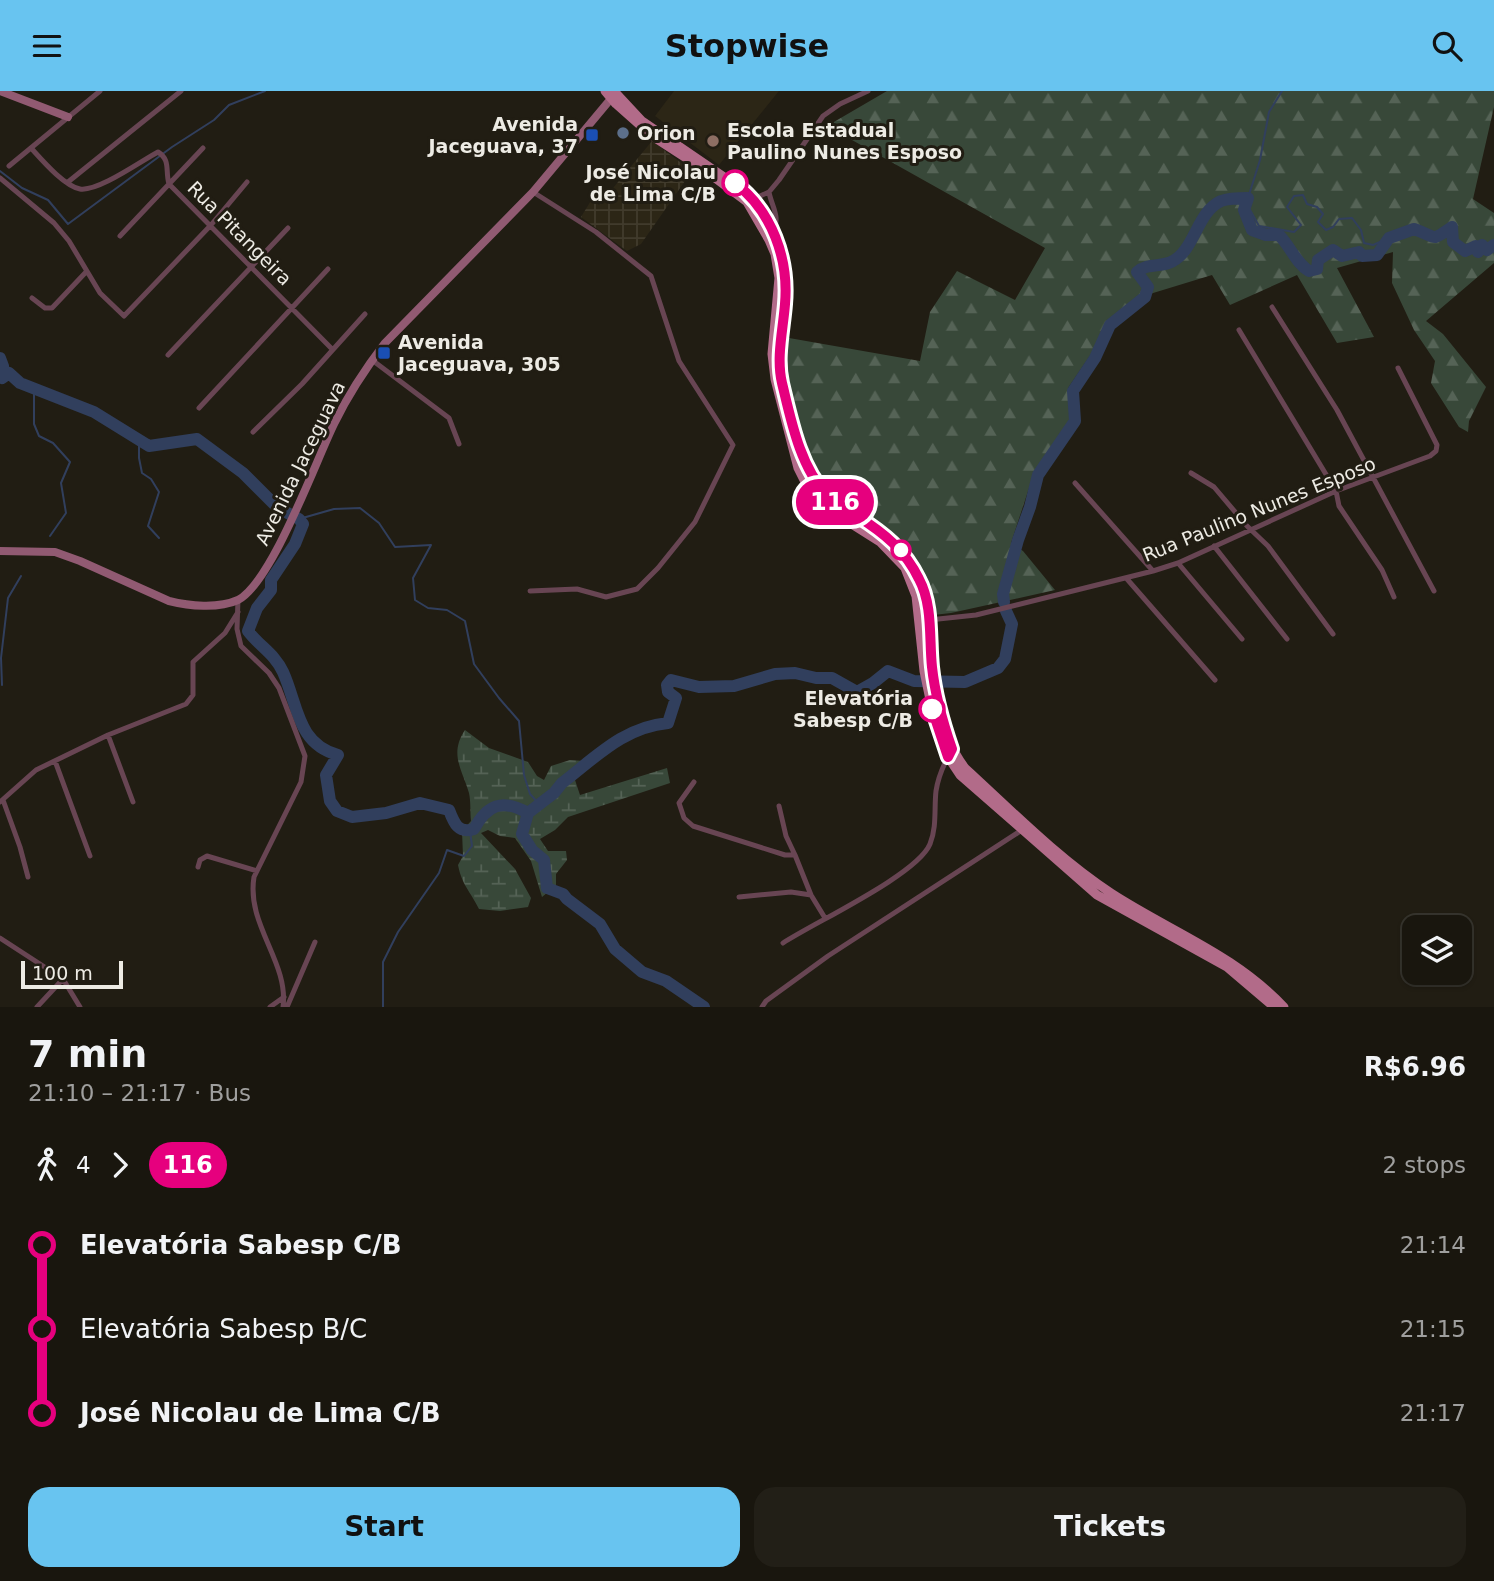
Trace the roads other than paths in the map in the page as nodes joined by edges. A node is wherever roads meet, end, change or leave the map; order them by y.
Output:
1 (0, 91) edge
2 (100, 91) edge
3 (181, 91) edge
4 (868, 91) edge
5 (611, 93) edge
6 (20, 94) edge
7 (68, 117) junction
8 (31, 148) junction
9 (203, 148) dead end
10 (9, 166) dead end
11 (0, 178) edge
12 (68, 182) junction
13 (247, 182) dead end
14 (169, 184) junction
15 (533, 192) junction
16 (769, 192) junction
17 (750, 201) junction
18 (211, 225) junction
19 (288, 228) dead end
20 (769, 233) junction
21 (120, 236) dead end
22 (252, 266) junction
23 (328, 269) dead end
24 (86, 272) junction
25 (32, 298) dead end
26 (1272, 307) dead end
27 (292, 308) junction
28 (365, 314) dead end
29 (1239, 330) dead end
30 (332, 349) junction
31 (168, 355) dead end
32 (372, 360) junction
33 (1398, 368) dead end
34 (199, 408) dead end
35 (253, 432) dead end
36 (460, 444) dead end
37 (1191, 473) dead end
38 (1373, 478) junction
39 (1075, 483) dead end
40 (1336, 491) junction
41 (1249, 529) junction
42 (1214, 546) junction
43 (0, 551) edge
44 (1178, 563) junction
45 (1153, 571) junction
46 (1127, 579) junction
47 (530, 591) dead end
48 (1434, 591) dead end
49 (916, 596) junction
50 (1394, 597) dead end
51 (238, 600) junction
52 (238, 612) junction
53 (929, 620) junction
54 (1333, 634) dead end
55 (1242, 639) dead end
56 (1287, 639) dead end
57 (927, 667) junction
58 (1215, 681) dead end
59 (108, 735) junction
60 (950, 753) junction
61 (55, 761) junction
62 (694, 782) dead end
63 (1, 801) edge
64 (133, 802) dead end
65 (779, 806) dead end
66 (1024, 827) junction
67 (795, 855) junction
68 (89, 856) dead end
69 (198, 867) dead end
70 (257, 871) junction
71 (28, 877) dead end
72 (811, 895) junction
73 (739, 897) dead end
74 (825, 918) junction
75 (0, 938) edge
76 (315, 943) dead end
77 (783, 943) dead end
78 (62, 979) junction
79 (284, 997) junction
80 (37, 1007) edge
81 (80, 1007) edge
82 (270, 1007) edge
83 (285, 1007) edge
84 (762, 1007) edge
85 (1274, 1007) edge
86 (1284, 1007) edge

1 - 6 main road
2 - 7 street
3 - 12 street
4 - 16 street
5 - 15 main road, Avenida Jaceguava
5 - 17 main road
6 - 7 main road
7 - 8 street
8 - 10 street
8 - 12 street
9 - 14 street
11 - 24 street
12 - 14 street, Rua Pitangeira
13 - 18 street
14 - 18 street, Rua Pitangeira
14 - 21 street
15 - 32 main road, Avenida Jaceguava
15 - 47 street
16 - 17 street
16 - 20 street
17 - 20 main road
18 - 22 street, Rua Pitangeira
18 - 24 street
19 - 22 street
20 - 49 main road
20 - 53 main road
22 - 27 street, Rua Pitangeira
22 - 31 street
23 - 27 street
24 - 25 street
26 - 38 street
27 - 30 street, Rua Pitangeira
27 - 34 street
28 - 30 street
29 - 40 street
30 - 35 street
32 - 36 street
32 - 51 main road, Avenida Jaceguava
33 - 38 street, Rua Paulino Nunes Esposo
37 - 41 street
38 - 40 street, Rua Paulino Nunes Esposo
38 - 48 street
39 - 45 street
40 - 41 street, Rua Paulino Nunes Esposo
40 - 50 street
41 - 42 street, Rua Paulino Nunes Esposo
41 - 54 street
42 - 44 street, Rua Paulino Nunes Esposo
42 - 56 street
43 - 51 main road
44 - 45 street, Rua Paulino Nunes Esposo
44 - 55 street
45 - 46 street, Rua Paulino Nunes Esposo
46 - 53 street, Rua Paulino Nunes Esposo
46 - 58 street
49 - 53 main road
49 - 57 main road
51 - 52 street
52 - 59 street
52 - 70 street
53 - 57 main road
57 - 60 main road
59 - 61 street
59 - 64 street
60 - 66 main road
60 - 74 street
61 - 63 street
61 - 68 street
62 - 67 street
63 - 71 street
65 - 67 street
66 - 84 street
66 - 85 main road
66 - 86 main road
67 - 72 street
69 - 70 street
70 - 79 street
72 - 73 street
72 - 74 street
74 - 77 street
75 - 78 street
76 - 83 street
78 - 80 street
78 - 81 street
79 - 82 street
79 - 83 street

